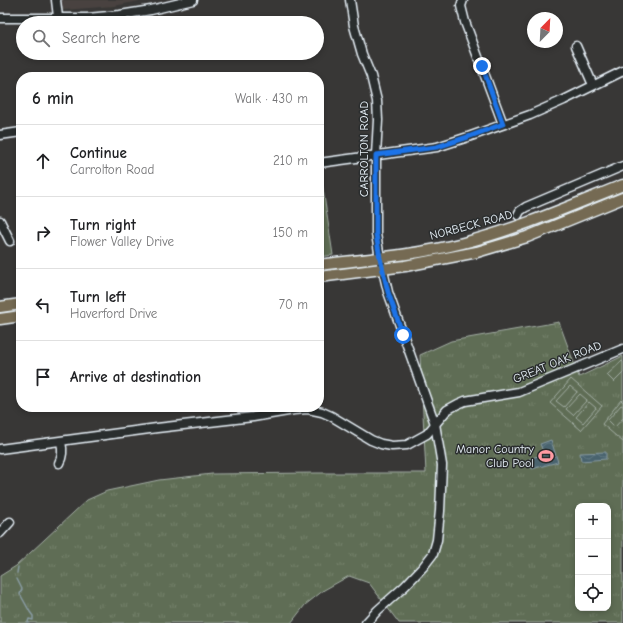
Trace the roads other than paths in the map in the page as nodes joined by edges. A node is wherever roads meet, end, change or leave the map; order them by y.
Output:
1 (56, 0) edge
2 (194, 0) edge
3 (350, 0) edge
4 (462, 0) edge
5 (58, 16) edge
6 (109, 16) edge
7 (0, 18) edge
8 (16, 18) edge
9 (576, 46) dead end
10 (623, 71) edge
11 (593, 85) junction
12 (503, 124) junction
13 (16, 133) edge
14 (0, 135) edge
15 (376, 155) junction
16 (324, 162) edge
17 (623, 166) edge
18 (623, 185) edge
19 (623, 198) edge
20 (518, 215) dead end
21 (582, 215) junction
22 (0, 222) edge
23 (577, 226) dead end
24 (10, 241) dead end
25 (380, 258) junction
26 (324, 264) edge
27 (382, 269) junction
28 (324, 276) edge
29 (16, 305) edge
30 (0, 307) edge
31 (16, 317) edge
32 (0, 319) edge
33 (623, 349) edge
34 (282, 412) edge
35 (322, 412) edge
36 (435, 424) junction
37 (61, 442) junction
38 (0, 449) edge
39 (59, 463) dead end
40 (10, 522) dead end
41 (0, 533) edge
42 (366, 623) edge

1 - 5 street
2 - 6 street
3 - 15 street, CARROLTON ROAD
4 - 12 street
7 - 8 street
9 - 11 street
10 - 11 street
11 - 12 street
12 - 15 street
13 - 14 street
15 - 16 street
15 - 25 street, CARROLTON ROAD
17 - 20 street, NORBECK ROAD
18 - 25 main road, NORBECK ROAD
19 - 21 main road, NORBECK ROAD
21 - 23 main road
21 - 27 main road, NORBECK ROAD
22 - 24 street
25 - 26 main road, NORBECK ROAD
25 - 27 street, CARROLTON ROAD
27 - 28 main road, NORBECK ROAD
27 - 36 street, CARROLTON ROAD
29 - 30 main road
31 - 32 main road
33 - 36 street, GREAT OAK ROAD
34 - 37 street, GREAT OAK ROAD
35 - 36 street, GREAT OAK ROAD
36 - 42 street, CARROLTON ROAD
37 - 38 street, GREAT OAK ROAD
37 - 39 street
40 - 41 street

